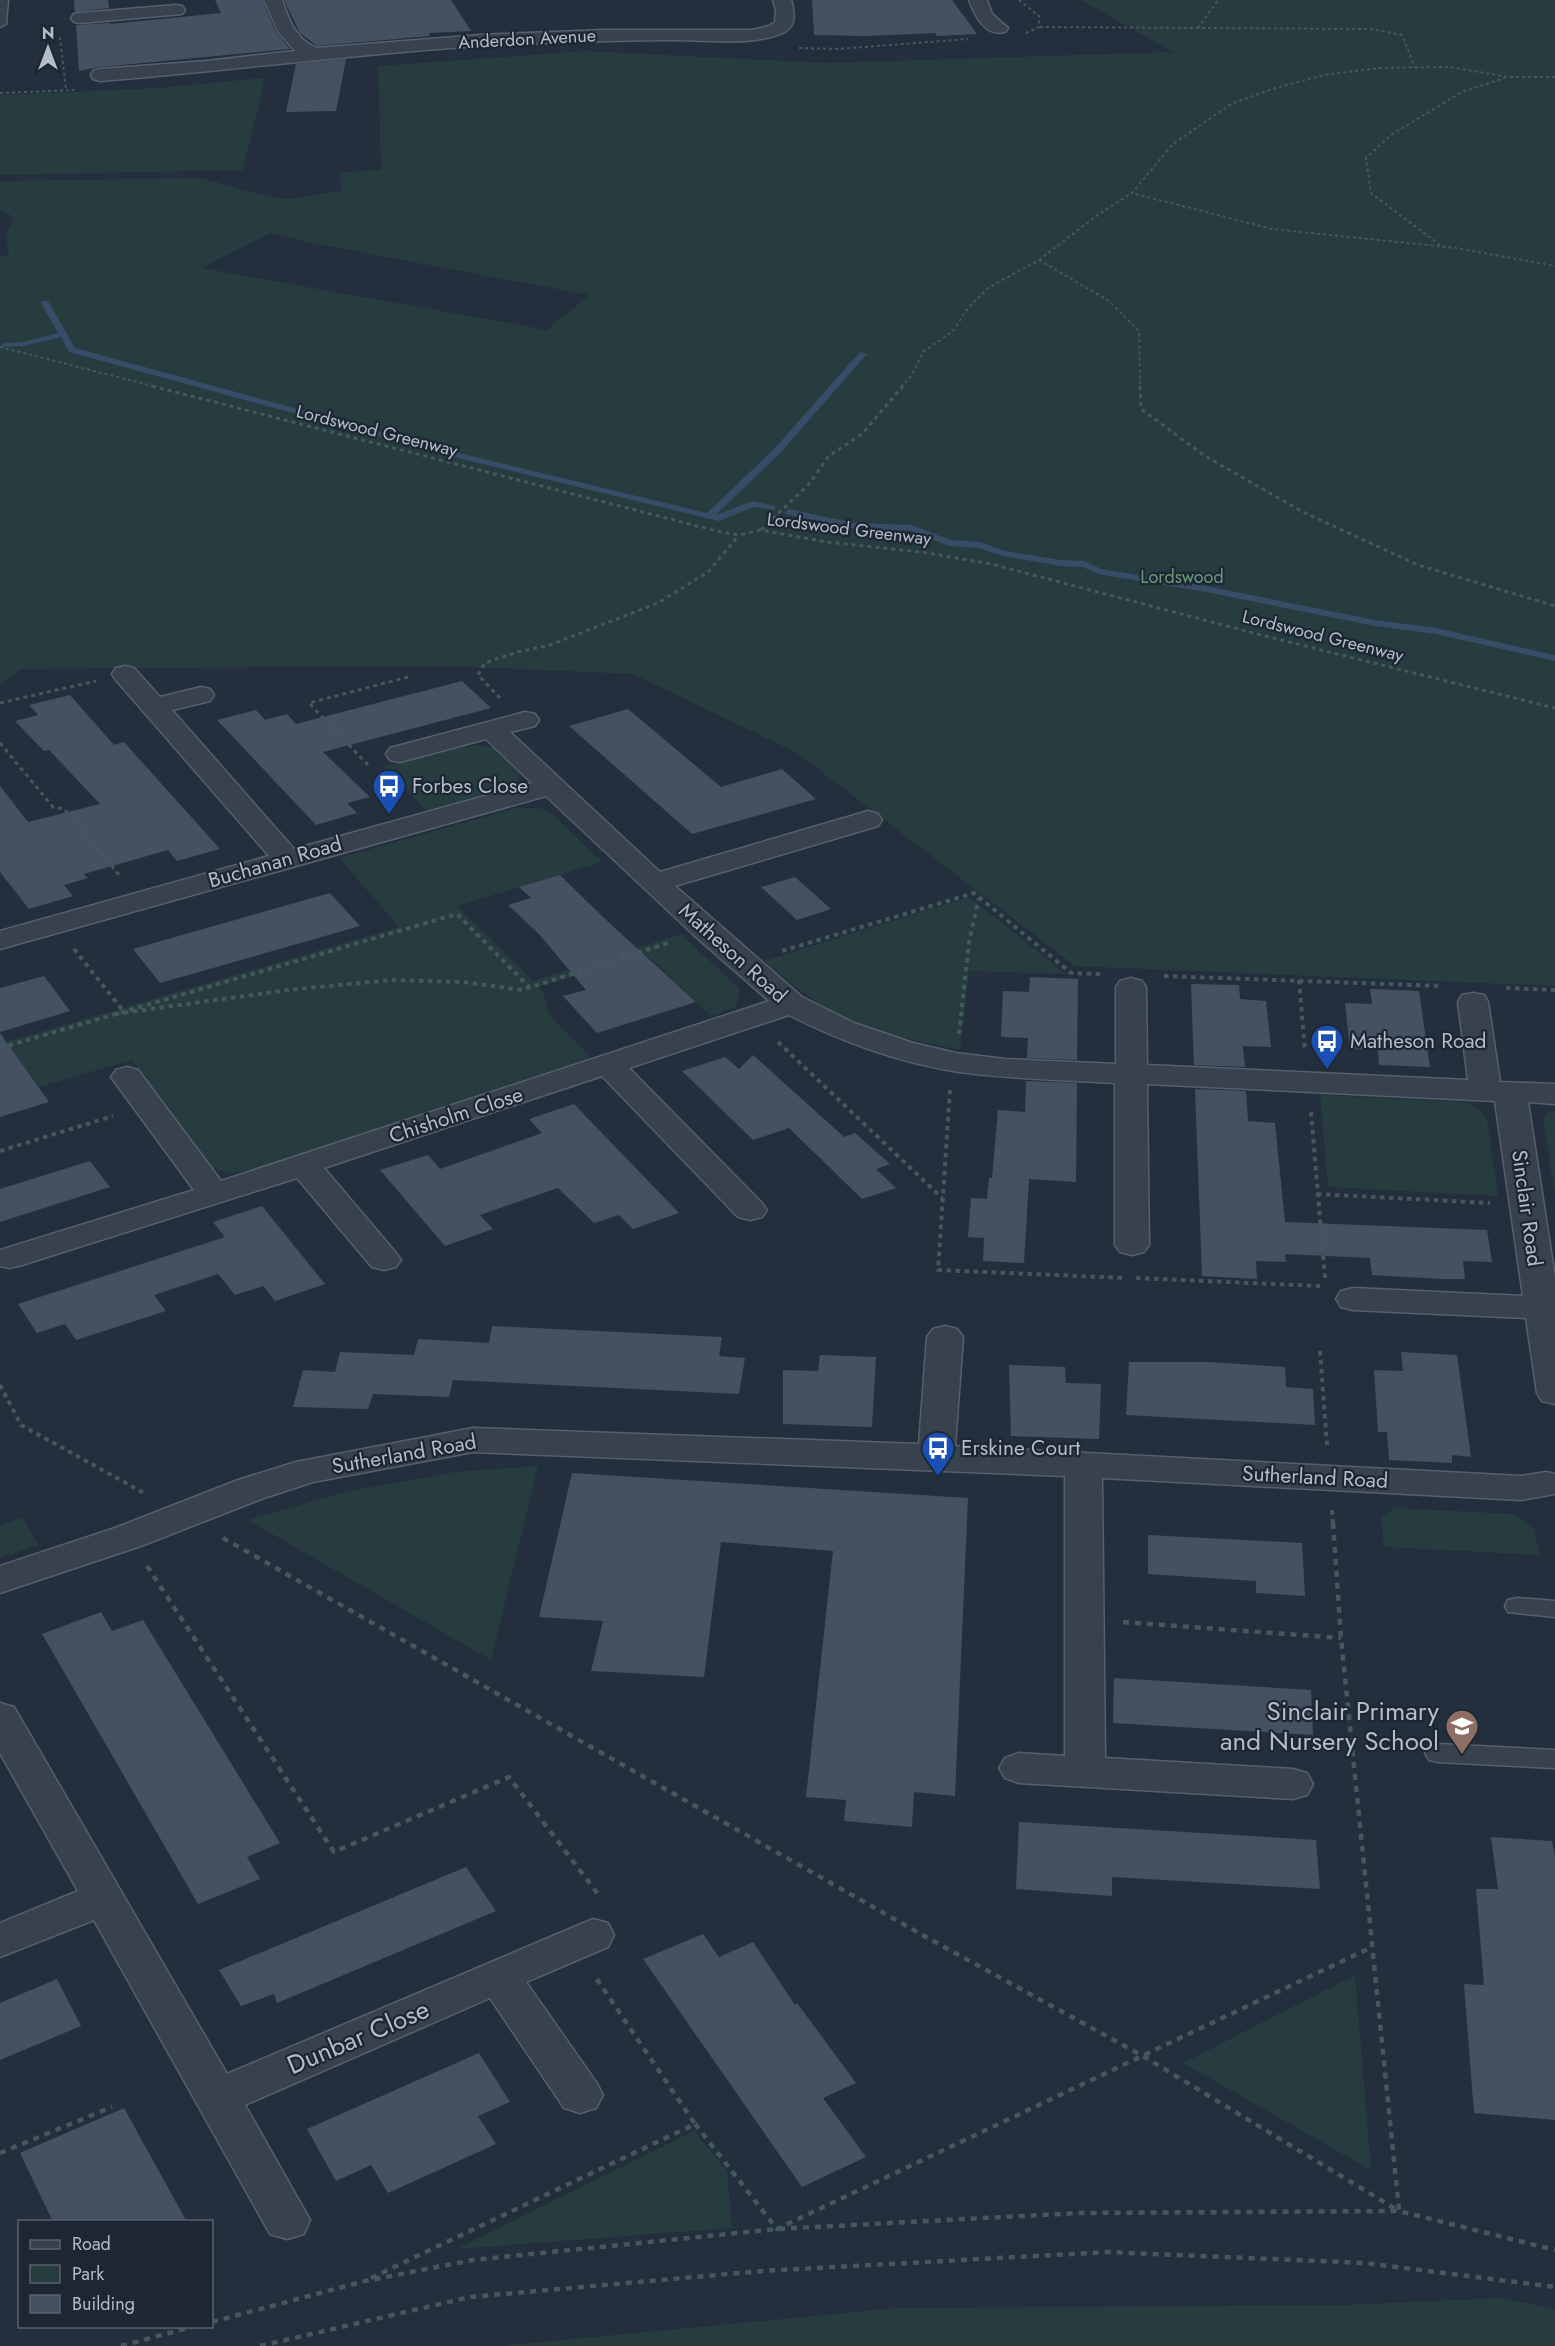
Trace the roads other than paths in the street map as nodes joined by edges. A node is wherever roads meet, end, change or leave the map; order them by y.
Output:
1 (273, 0) edge
2 (782, 0) edge
3 (978, 0) edge
4 (1, 7) edge
5 (134, 7) edge
6 (176, 10) dead end
7 (80, 18) dead end
8 (0, 24) edge
9 (999, 28) dead end
10 (315, 54) junction
11 (100, 75) dead end
12 (125, 674) road end
13 (201, 695) dead end
14 (153, 707) junction
15 (525, 720) road end
16 (491, 729) junction
17 (400, 754) dead end
18 (551, 786) junction
19 (868, 820) dead end
20 (287, 858) junction
21 (656, 882) junction
22 (0, 940) edge
23 (1131, 987) dead end
24 (1473, 1002) dead end
25 (791, 1004) junction
26 (609, 1065) junction
27 (1132, 1073) junction
28 (127, 1077) dead end
29 (1498, 1091) junction
30 (1555, 1094) edge
31 (304, 1165) junction
32 (214, 1194) junction
33 (750, 1210) dead end
34 (1132, 1245) dead end
35 (10, 1258) dead end
36 (384, 1260) dead end
37 (1353, 1299) dead end
38 (1547, 1319) edge
39 (945, 1337) dead end
40 (1555, 1393) edge
41 (936, 1456) junction
42 (1083, 1465) junction
43 (1552, 1484) edge
44 (0, 1580) edge
45 (1517, 1606) dead end
46 (1555, 1608) edge
47 (0, 1717) edge
48 (1438, 1753) dead end
49 (1555, 1759) edge
50 (1019, 1768) dead end
51 (1085, 1772) junction
52 (1293, 1784) dead end
53 (103, 1898) junction
54 (599, 1920) road end
55 (0, 1941) edge
56 (500, 1977) junction
57 (580, 2095) dead end
58 (217, 2098) junction
59 (287, 2220) dead end

1 - 10 street
2 - 10 street, Anderdon Avenue
3 - 9 street
4 - 8 lane
5 - 6 street
5 - 7 street
10 - 11 street
12 - 14 street
13 - 14 street
14 - 20 street
15 - 16 street
16 - 17 street
16 - 18 street, Matheson Road
18 - 20 street, Buchanan Road
18 - 21 street, Matheson Road
19 - 21 street, Matheson Road
20 - 22 street, Buchanan Road
21 - 25 street, Matheson Road
23 - 27 street
24 - 29 street
25 - 26 street, Chisholm Close
25 - 27 street, Matheson Road
26 - 31 street, Chisholm Close
26 - 33 street
27 - 29 street, Matheson Road
27 - 34 street
28 - 32 street
29 - 30 street, Matheson Road
29 - 38 street, Sinclair Road
31 - 32 street, Chisholm Close
31 - 36 street
32 - 35 street, Chisholm Close
37 - 38 street
38 - 40 street, Sinclair Road
39 - 41 street
41 - 42 street, Sutherland Road
41 - 44 street, Sutherland Road
42 - 43 street, Sutherland Road
42 - 51 street
45 - 46 lane
47 - 53 street
48 - 49 lane
50 - 51 street
51 - 52 street
53 - 55 street
53 - 58 street
54 - 56 street, Dunbar Close
56 - 57 street
56 - 58 street, Dunbar Close
58 - 59 street

